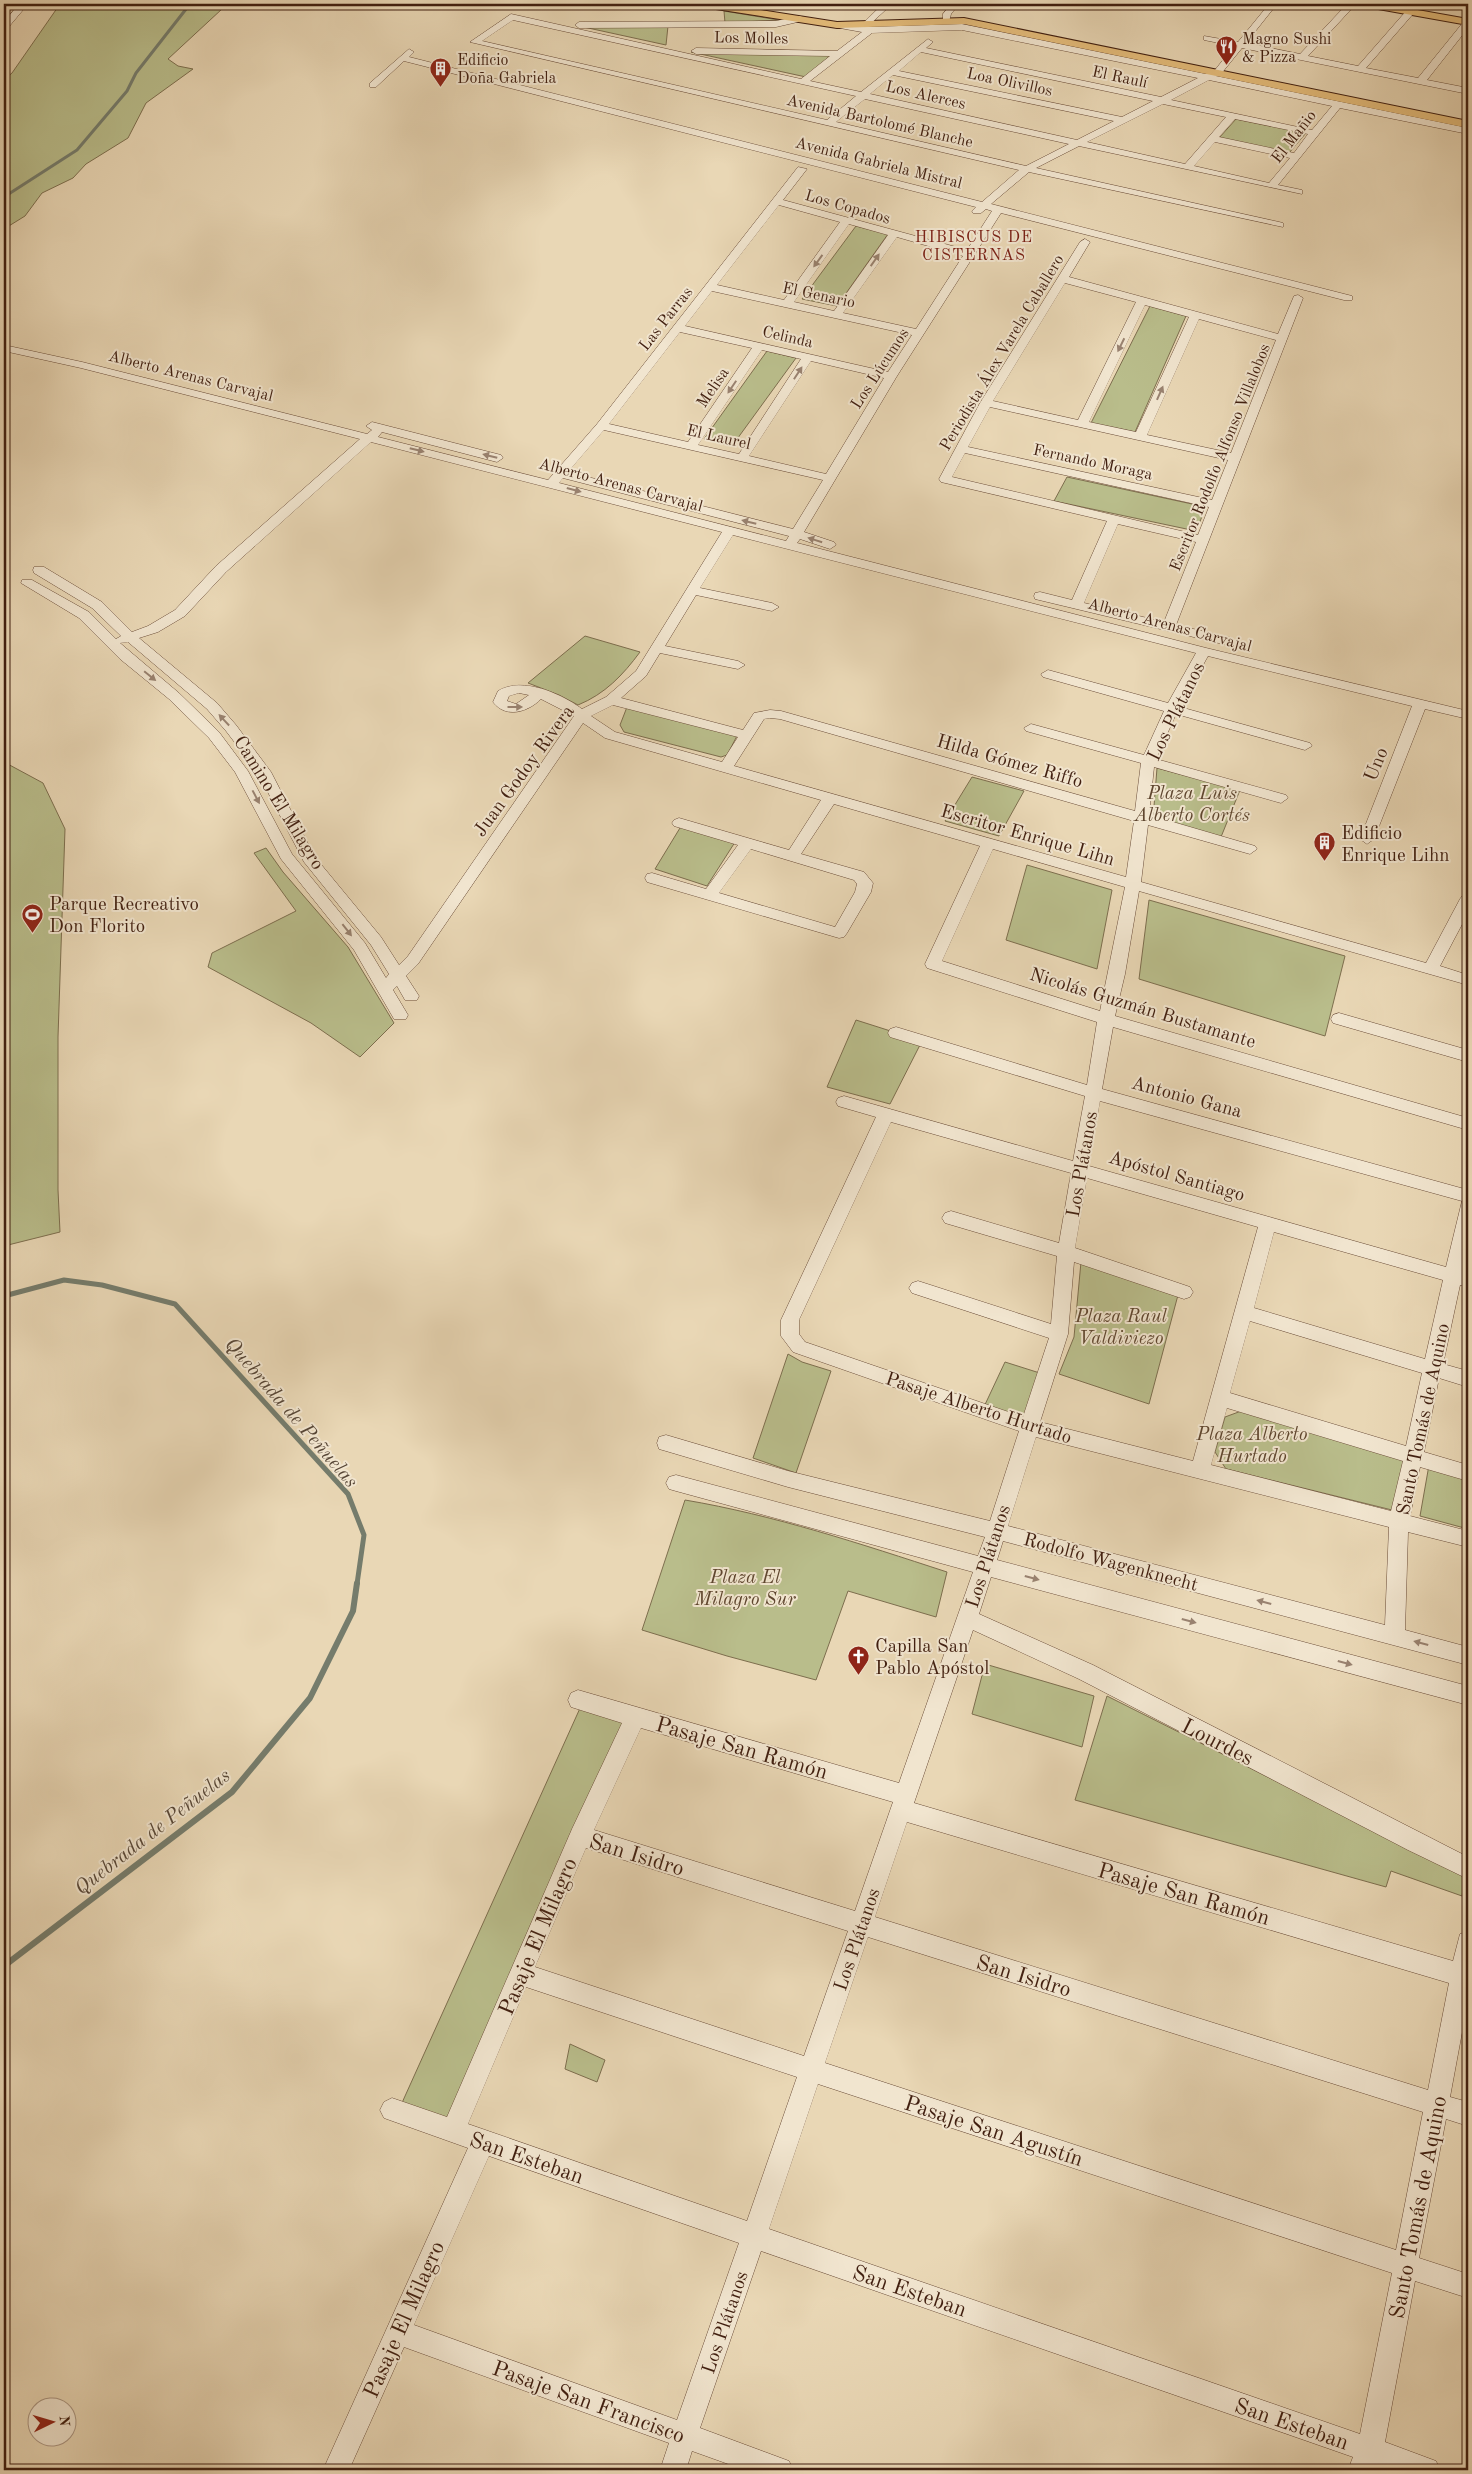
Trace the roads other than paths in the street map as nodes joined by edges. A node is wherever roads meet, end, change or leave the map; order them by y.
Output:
1 (24, 4) edge
2 (703, 4) edge
3 (748, 4) edge
4 (888, 4) edge
5 (954, 4) edge
6 (1273, 4) edge
7 (1352, 4) edge
8 (1367, 4) edge
9 (810, 8) dead end
10 (1410, 12) junction
11 (759, 13) junction
12 (777, 16) junction
13 (798, 19) junction
14 (1468, 22) edge
15 (948, 23) junction
16 (548, 26) junction
17 (4, 27) edge
18 (867, 28) junction
19 (1207, 38) dead end
20 (1239, 45) junction
21 (919, 49) junction
22 (665, 52) junction
23 (838, 54) junction
24 (1302, 57) junction
25 (1360, 68) junction
26 (892, 72) junction
27 (1218, 72) junction
28 (1206, 78) junction
29 (1421, 81) junction
30 (803, 82) junction
31 (373, 85) dead end
32 (1468, 91) edge
33 (861, 95) junction
34 (1164, 101) junction
35 (1338, 104) junction
36 (1233, 115) junction
37 (1122, 120) junction
38 (1468, 124) edge
39 (825, 127) junction
40 (1468, 131) edge
41 (1315, 132) junction
42 (1213, 139) junction
43 (1076, 143) junction
44 (1296, 156) junction
45 (767, 160) dead end
46 (1188, 167) junction
47 (802, 169) junction
48 (1027, 169) junction
49 (1017, 176) junction
50 (1272, 186) junction
51 (1298, 192) dead end
52 (777, 201) junction
53 (979, 209) junction
54 (995, 214) junction
55 (846, 221) junction
56 (894, 234) junction
57 (1085, 242) junction
58 (968, 254) junction
59 (1062, 279) junction
60 (1252, 285) dead end
61 (710, 287) junction
62 (1348, 298) dead end
63 (1142, 301) junction
64 (787, 304) junction
65 (1339, 308) dead end
66 (837, 314) junction
67 (1195, 315) junction
68 (678, 328) junction
69 (920, 333) junction
70 (1282, 339) junction
71 (759, 346) junction
72 (4, 348) edge
73 (808, 357) junction
74 (891, 376) junction
75 (986, 404) junction
76 (1082, 424) junction
77 (601, 426) junction
78 (374, 431) junction
79 (1140, 437) junction
80 (691, 446) junction
81 (961, 449) junction
82 (742, 458) junction
83 (1236, 458) junction
84 (560, 474) junction
85 (829, 478) junction
86 (551, 484) junction
87 (1217, 505) junction
88 (1114, 519) junction
89 (729, 531) junction
90 (792, 540) junction
91 (1204, 540) junction
92 (39, 570) dead end
93 (27, 583) dead end
94 (691, 590) junction
95 (1030, 594) dead end
96 (1077, 604) junction
97 (772, 607) dead end
98 (1168, 628) junction
99 (130, 637) junction
100 (1227, 641) dead end
101 (113, 644) junction
102 (657, 648) junction
103 (1204, 651) junction
104 (738, 664) dead end
105 (1048, 674) dead end
106 (538, 694) dead end
107 (611, 700) junction
108 (1420, 704) junction
109 (1172, 709) junction
110 (582, 715) junction
111 (1468, 715) edge
112 (1031, 728) dead end
113 (747, 734) junction
114 (1306, 746) dead end
115 (1148, 761) junction
116 (725, 768) junction
117 (830, 798) junction
118 (1281, 798) dead end
119 (1141, 818) junction
120 (679, 823) dead end
121 (1367, 839) dead end
122 (747, 844) junction
123 (988, 844) junction
124 (1250, 849) dead end
125 (792, 858) junction
126 (652, 878) dead end
127 (1133, 885) junction
128 (709, 895) junction
129 (1468, 899) edge
130 (1431, 968) junction
131 (399, 976) junction
132 (1468, 980) edge
133 (385, 988) junction
134 (411, 996) dead end
135 (400, 1015) dead end
136 (1338, 1018) dead end
137 (1106, 1019) junction
138 (896, 1033) dead end
139 (1468, 1056) edge
140 (1094, 1093) junction
141 (844, 1102) dead end
142 (886, 1114) junction
143 (1468, 1124) edge
144 (1081, 1170) junction
145 (1468, 1196) edge
146 (1468, 1204) edge
147 (951, 1218) dead end
148 (1268, 1223) junction
149 (1066, 1252) junction
150 (1461, 1278) edge
151 (918, 1288) dead end
152 (1184, 1292) dead end
153 (1244, 1312) junction
154 (1059, 1334) junction
155 (1433, 1368) junction
156 (1468, 1379) edge
157 (1220, 1398) junction
158 (1029, 1427) junction
159 (666, 1443) dead end
160 (1413, 1456) junction
161 (1200, 1470) junction
162 (1468, 1473) edge
163 (676, 1482) dead end
164 (1399, 1521) junction
165 (996, 1531) junction
166 (1468, 1539) edge
167 (984, 1566) junction
168 (967, 1618) junction
169 (1395, 1636) junction
170 (1468, 1656) edge
171 (1468, 1696) edge
172 (578, 1700) dead end
173 (636, 1716) junction
174 (903, 1802) junction
175 (580, 1836) junction
176 (1468, 1868) edge
177 (861, 1924) junction
178 (1468, 1942) edge
179 (520, 1974) junction
180 (1465, 1976) edge
181 (811, 2070) junction
182 (1437, 2105) junction
183 (392, 2110) dead end
184 (1468, 2114) edge
185 (453, 2131) junction
186 (483, 2141) junction
187 (754, 2236) junction
188 (1406, 2265) junction
189 (1468, 2286) edge
190 (398, 2332) junction
191 (685, 2436) junction
192 (1365, 2460) edge
193 (336, 2470) edge
194 (674, 2470) edge
195 (780, 2470) edge
196 (1427, 2470) edge

1 - 17 street
2 - 11 main road
3 - 11 main road
4 - 18 street
5 - 15 street
6 - 20 street
7 - 24 street
8 - 10 main road
9 - 12 main road
10 - 14 main road
10 - 25 street
11 - 12 main road
12 - 13 main road
13 - 16 street
13 - 18 main road
14 - 29 street
15 - 18 main road
15 - 21 street
15 - 27 main road
15 - 28 street
16 - 22 street, Los Alerces
16 - 39 street, Avenida Bartolomé Blanche
18 - 23 street
19 - 20 street
20 - 24 street
20 - 27 street
21 - 26 street
21 - 34 street, El Raulí
22 - 23 street, Los Molles
22 - 30 street, Los Alerces
23 - 30 street
24 - 25 street
25 - 29 street
26 - 33 street
26 - 37 street, Loa Olivillos
27 - 28 street
27 - 38 main road
28 - 34 street
28 - 35 street
29 - 32 street
30 - 33 street, Los Alerces
31 - 53 street, Avenida Gabriela Mistral
33 - 39 street
33 - 43 street, Los Alerces
34 - 36 street, El Raulí
34 - 37 street
35 - 40 street
35 - 41 street, El Mañio
36 - 41 street, El Raulí
36 - 42 street
37 - 43 street
39 - 48 street, Avenida Bartolomé Blanche
39 - 49 street, Avenida Bartolomé Blanche
41 - 44 street, El Mañio
42 - 44 street
42 - 46 street
43 - 46 street, Los Alerces
43 - 48 street
44 - 50 street, El Mañio
45 - 47 street, Avenida Gabriela Mistral
46 - 50 street, Los Alerces
47 - 52 street, Las Parras
47 - 53 street, Avenida Gabriela Mistral
48 - 49 street
48 - 49 street, Avenida Bartolomé Blanche
49 - 53 street
50 - 51 street, Los Alerces
52 - 55 street, Los Copados
52 - 61 street, Las Parras
53 - 54 street, Avenida Gabriela Mistral
54 - 57 street, Avenida Gabriela Mistral
54 - 58 street, Los Lúcumos
54 - 62 street, Avenida Gabriela Mistral
55 - 56 street, Los Copados
55 -> 64 street
56 - 58 street, Los Copados
66 -> 56 street
57 - 59 street, Periodista Álex Varela Caballero
57 - 60 street, Avenida Gabriela Mistral
58 - 69 street, Los Lúcumos
59 - 63 street
59 - 75 street, Periodista Álex Varela Caballero
61 - 64 street, El Genario
61 - 68 street, Las Parras
63 - 67 street
63 -> 76 street
64 - 66 street, El Genario
65 - 70 street, Escritor Rodolfo Alfonso Villalobos
66 - 69 street, El Genario
67 - 70 street
79 -> 67 street
68 - 71 street, Celinda
68 - 77 street, Las Parras
69 - 74 street, Los Lúcumos
70 - 83 street, Escritor Rodolfo Alfonso Villalobos
71 - 73 street, Celinda
71 -> 80 street, Melisa
72 - 78 street, Alberto Arenas Carvajal
73 - 74 street, Celinda
82 -> 73 street
74 - 85 street, Los Lúcumos
75 - 76 street
75 - 81 street, Periodista Álex Varela Caballero
76 - 79 street
77 - 80 street, El Laurel
77 - 84 street, Las Parras
84 -> 78 street, Alberto Arenas Carvajal
78 -> 86 street, Alberto Arenas Carvajal
78 - 99 street
79 - 83 street
80 - 82 street, El Laurel
81 - 87 street, Fernando Moraga
81 - 88 street, Periodista Álex Varela Caballero
82 - 85 street, El Laurel
83 - 87 street, Escritor Rodolfo Alfonso Villalobos
84 - 86 street, Las Parras
90 -> 84 street, Alberto Arenas Carvajal
85 - 90 street, Los Lúcumos
86 -> 89 street, Alberto Arenas Carvajal
87 - 91 street, Escritor Rodolfo Alfonso Villalobos
88 - 91 street
88 - 96 street
89 - 90 street, Alberto Arenas Carvajal
89 - 94 street, Juan Godoy Rivera
90 - 103 street, Alberto Arenas Carvajal
91 - 98 street, Escritor Rodolfo Alfonso Villalobos
92 - 99 street, Camino El Milagro
93 - 101 street, Camino El Milagro
94 - 97 street
94 - 102 street, Juan Godoy Rivera
95 - 96 street, Alberto Arenas Carvajal
96 - 98 street, Alberto Arenas Carvajal
98 - 100 street, Alberto Arenas Carvajal
99 - 101 street
131 -> 99 street, Camino El Milagro
101 -> 133 street, Camino El Milagro
102 - 104 street
102 - 107 street, Juan Godoy Rivera
103 - 108 street, Alberto Arenas Carvajal
103 - 109 street, Los Plátanos
105 - 109 street
106 - 110 street, Escritor Enrique Lihn
107 - 110 street, Juan Godoy Rivera
107 - 113 street
108 - 111 street, Alberto Arenas Carvajal
108 - 121 street, Uno
109 - 114 street
109 - 115 street, Los Plátanos
110 - 116 street, Escritor Enrique Lihn
110 - 131 street, Juan Godoy Rivera
112 - 115 street
113 - 116 street
113 - 119 street, Hilda Gómez Riffo
115 - 118 street
115 - 119 street, Los Plátanos
116 - 117 street, Escritor Enrique Lihn
117 - 123 street, Escritor Enrique Lihn
117 - 125 street
119 - 124 street, Hilda Gómez Riffo
119 - 127 street, Los Plátanos
120 - 122 street
122 - 125 street
122 - 128 street
123 - 127 street, Escritor Enrique Lihn
123 - 137 street, Nicolás Guzmán Bustamante
125 - 128 street
126 - 128 street
127 - 130 street, Escritor Enrique Lihn
127 - 137 street, Los Plátanos
129 - 130 street
130 - 132 street, Escritor Enrique Lihn
131 - 133 street, Juan Godoy Rivera
131 - 134 street, Camino El Milagro
133 - 135 street, Camino El Milagro
136 - 139 street
137 - 140 street, Los Plátanos
137 - 143 street, Nicolás Guzmán Bustamante
138 - 140 street, Antonio Gana
140 - 144 street, Los Plátanos
140 - 145 street, Antonio Gana
141 - 142 street, Apóstol Santiago
142 - 144 street, Apóstol Santiago
142 - 158 street, Pasaje Alberto Hurtado
144 - 148 street, Apóstol Santiago
144 - 149 street, Los Plátanos
146 - 150 street, Santo Tomás de Aquino
147 - 149 street
148 - 150 street, Apóstol Santiago
148 - 153 street
149 - 152 street
149 - 154 street, Los Plátanos
150 - 155 street, Santo Tomás de Aquino
151 - 154 street
153 - 155 street
153 - 157 street
154 - 158 street, Los Plátanos
155 - 156 street
155 - 160 street, Santo Tomás de Aquino
157 - 160 street
157 - 161 street
158 - 161 street, Pasaje Alberto Hurtado
158 - 165 street, Los Plátanos
159 - 165 street, Rodolfo Wagenknecht
160 - 162 street
160 - 164 street, Santo Tomás de Aquino
161 - 164 street, Pasaje Alberto Hurtado
163 - 167 street, Rodolfo Wagenknecht
164 - 166 street, Pasaje Alberto Hurtado
164 - 169 street, Santo Tomás de Aquino
165 - 167 street, Los Plátanos
169 -> 165 street, Rodolfo Wagenknecht
167 - 168 street, Los Plátanos
167 -> 171 street, Rodolfo Wagenknecht
168 - 174 street, Los Plátanos
168 - 176 street, Lourdes
170 -> 169 street, Rodolfo Wagenknecht
172 - 173 street, Pasaje San Ramón
173 - 174 street, Pasaje San Ramón
173 - 175 street, Pasaje El Milagro
174 - 177 street, Los Plátanos
174 - 180 street, Pasaje San Ramón
175 - 177 street, San Isidro
175 - 179 street, Pasaje El Milagro
177 - 181 street, Los Plátanos
177 - 182 street, San Isidro
178 - 180 street, Santo Tomás de Aquino
179 - 181 street, Pasaje San Agustín
179 - 185 street, Pasaje El Milagro
180 - 182 street, Santo Tomás de Aquino
181 - 187 street, Los Plátanos
181 - 188 street, Pasaje San Agustín
182 - 184 street, San Isidro
182 - 188 street, Santo Tomás de Aquino
183 - 185 street, San Esteban
185 - 186 street, San Esteban
186 - 187 street, San Esteban
186 - 190 street, Pasaje El Milagro
187 - 191 street, Los Plátanos
187 - 192 street, San Esteban
188 - 189 street, Pasaje San Agustín
188 - 192 street, Santo Tomás de Aquino
190 - 191 street, Pasaje San Francisco
190 - 193 street, Pasaje El Milagro
191 - 194 street, Los Plátanos
191 - 195 street, Pasaje San Francisco
192 - 196 street, San Esteban

